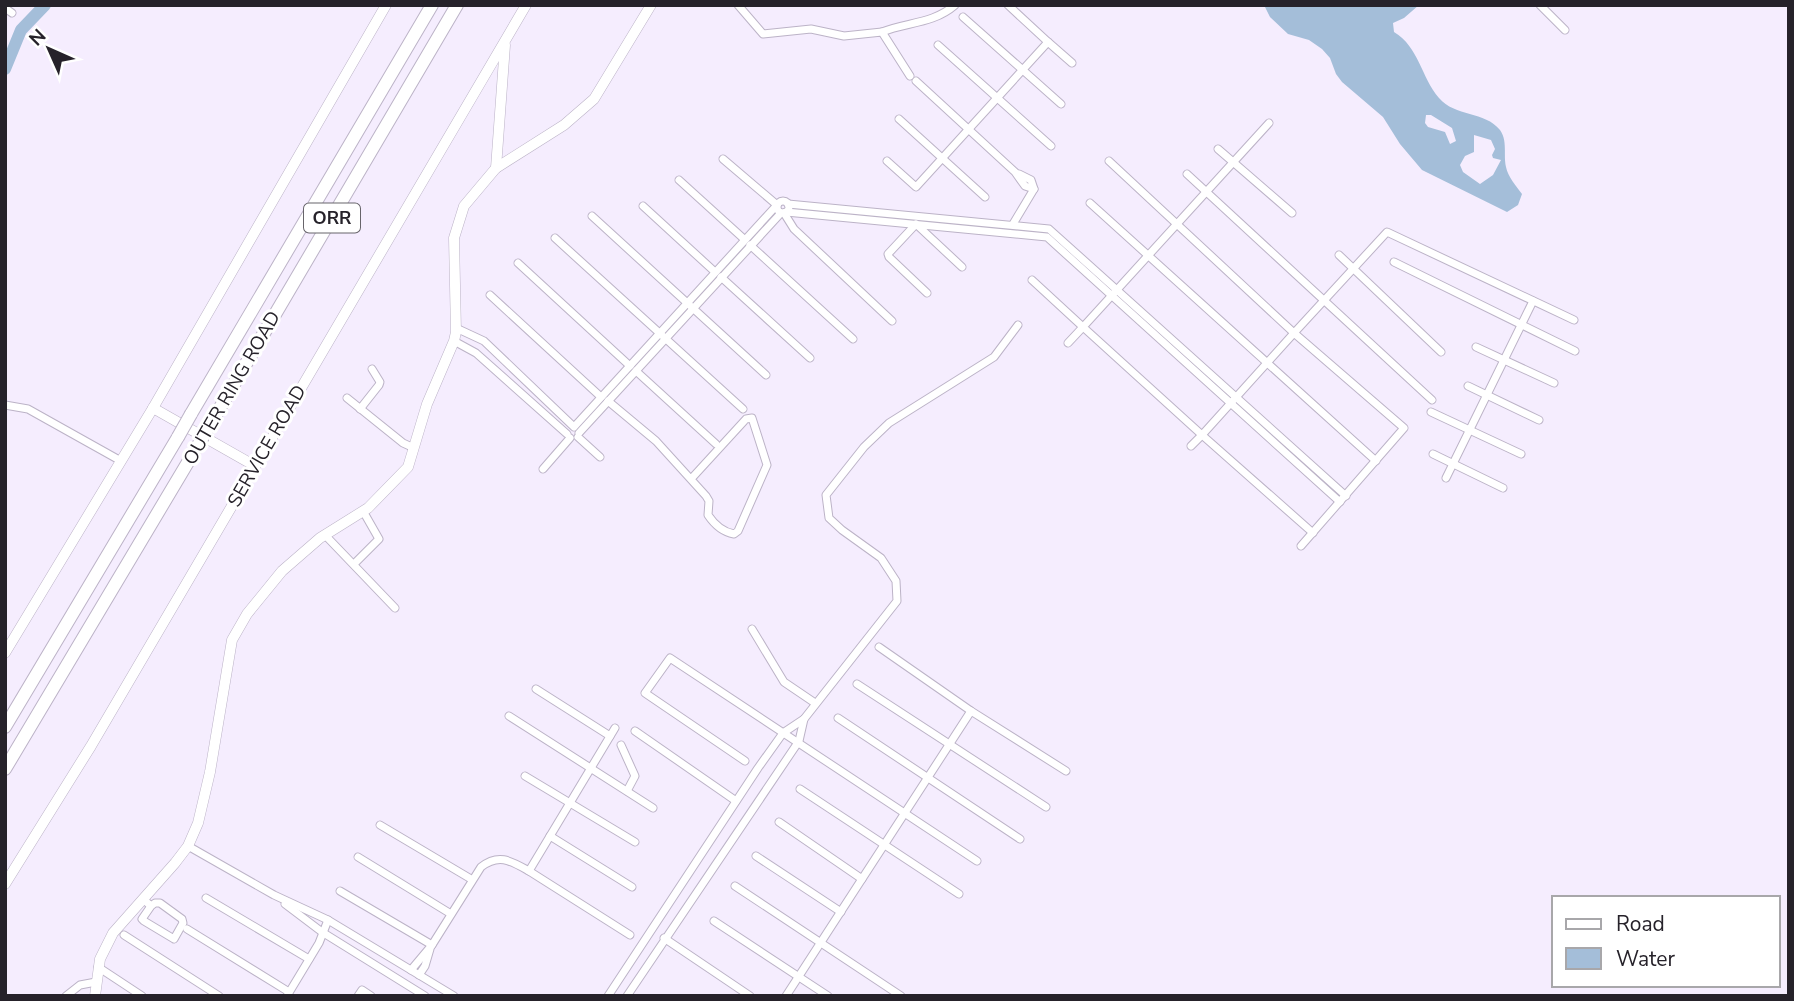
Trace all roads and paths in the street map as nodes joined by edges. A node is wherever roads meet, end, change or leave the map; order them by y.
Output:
1 (386, 5) edge
2 (432, 5) edge
3 (457, 5) edge
4 (526, 5) edge
5 (651, 5) edge
6 (738, 5) edge
7 (955, 5) edge
8 (1008, 5) edge
9 (1540, 5) edge
10 (963, 17) dead end
11 (1565, 30) dead end
12 (881, 32) junction
13 (505, 41) junction
14 (1048, 42) junction
15 (938, 45) dead end
16 (1072, 63) dead end
17 (1023, 69) junction
18 (996, 99) junction
19 (1062, 104) dead end
20 (899, 119) dead end
21 (1269, 123) dead end
22 (969, 129) junction
23 (1051, 146) dead end
24 (1219, 149) dead end
25 (723, 159) dead end
26 (942, 159) junction
27 (887, 161) dead end
28 (1109, 161) dead end
29 (1235, 162) junction
30 (496, 168) junction
31 (1187, 174) dead end
32 (679, 180) dead end
33 (1208, 193) junction
34 (985, 197) dead end
35 (1090, 203) dead end
36 (643, 206) dead end
37 (783, 209) junction
38 (1292, 214) dead end
39 (592, 216) dead end
40 (915, 224) junction
41 (1013, 224) junction
42 (1178, 224) junction
43 (555, 239) dead end
44 (747, 242) junction
45 (1149, 255) junction
46 (1339, 255) dead end
47 (1394, 262) dead end
48 (518, 263) dead end
49 (962, 267) dead end
50 (1352, 268) junction
51 (718, 274) junction
52 (1032, 280) dead end
53 (1115, 292) junction
54 (927, 293) dead end
55 (490, 295) dead end
56 (1324, 299) junction
57 (1533, 301) junction
58 (690, 306) junction
59 (1574, 320) dead end
60 (892, 321) dead end
61 (1018, 325) dead end
62 (1521, 325) junction
63 (1083, 327) junction
64 (456, 328) junction
65 (1294, 333) junction
66 (662, 336) junction
67 (853, 339) dead end
68 (454, 341) junction
69 (1069, 343) dead end
70 (1476, 347) dead end
71 (1575, 351) dead end
72 (1441, 352) dead end
73 (810, 358) dead end
74 (1504, 360) junction
75 (1267, 363) junction
76 (633, 368) junction
77 (372, 369) dead end
78 (766, 375) dead end
79 (1554, 383) dead end
80 (1468, 386) dead end
81 (1487, 395) junction
82 (347, 398) dead end
83 (605, 399) junction
84 (1235, 400) junction
85 (1432, 400) dead end
86 (5, 405) edge
87 (153, 408) junction
88 (360, 409) junction
89 (743, 409) dead end
90 (1431, 412) dead end
91 (1539, 420) dead end
92 (1469, 430) junction
93 (574, 434) junction
94 (1202, 435) junction
95 (716, 443) dead end
96 (1191, 446) dead end
97 (414, 448) junction
98 (1433, 454) dead end
99 (1521, 454) dead end
100 (600, 457) dead end
101 (121, 461) junction
102 (1376, 461) junction
103 (1453, 464) junction
104 (255, 466) junction
105 (543, 469) dead end
106 (1446, 478) dead end
107 (691, 479) junction
108 (1503, 488) dead end
109 (1343, 498) junction
110 (363, 511) junction
111 (1313, 533) junction
112 (325, 535) junction
113 (1301, 546) dead end
114 (354, 564) junction
115 (395, 608) dead end
116 (752, 629) dead end
117 (879, 647) dead end
118 (5, 653) edge
119 (857, 684) dead end
120 (536, 690) dead end
121 (815, 703) junction
122 (971, 711) junction
123 (509, 716) dead end
124 (838, 718) dead end
125 (804, 719) junction
126 (5, 727) edge
127 (615, 728) dead end
128 (635, 731) dead end
129 (783, 733) junction
130 (610, 736) junction
131 (799, 741) junction
132 (950, 744) junction
133 (621, 745) dead end
134 (745, 761) dead end
135 (592, 767) junction
136 (5, 769) edge
137 (1066, 771) dead end
138 (525, 776) dead end
139 (929, 777) junction
140 (800, 789) dead end
141 (627, 790) junction
142 (736, 801) junction
143 (571, 802) junction
144 (1046, 807) dead end
145 (653, 808) dead end
146 (906, 813) junction
147 (779, 822) dead end
148 (380, 825) dead end
149 (719, 826) junction
150 (734, 835) junction
151 (551, 836) junction
152 (1020, 839) dead end
153 (635, 842) dead end
154 (188, 846) junction
155 (884, 846) junction
156 (756, 856) dead end
157 (358, 857) dead end
158 (977, 861) dead end
159 (529, 872) junction
160 (471, 879) junction
161 (862, 879) junction
162 (5, 884) edge
163 (735, 886) dead end
164 (632, 887) dead end
165 (340, 891) dead end
166 (959, 894) dead end
167 (274, 895) junction
168 (206, 898) dead end
169 (143, 899) junction
170 (152, 906) junction
171 (841, 912) junction
172 (451, 914) junction
173 (328, 920) junction
174 (714, 921) dead end
175 (187, 929) dead end
176 (322, 932) junction
177 (124, 934) dead end
178 (630, 935) dead end
179 (664, 938) junction
180 (821, 942) junction
181 (432, 945) junction
182 (309, 959) junction
183 (98, 967) junction
184 (415, 972) junction
185 (798, 977) junction
186 (96, 982) junction
187 (405, 984) junction
188 (288, 994) edge
189 (66, 996) edge
190 (95, 996) edge
191 (142, 996) edge
192 (219, 996) edge
193 (358, 996) edge
194 (371, 996) edge
195 (425, 996) edge
196 (454, 996) edge
197 (608, 996) edge
198 (627, 996) edge
199 (750, 996) edge
200 (786, 996) edge
201 (828, 996) edge
202 (901, 996) edge

1 - 87 main road
2 - 126 highway, OUTER RING ROAD / ORR, bridge
3 - 136 highway, OUTER RING ROAD / ORR, bridge
4 - 13 main road, SERVICE ROAD
5 - 30 main road
6 - 12 street
7 - 12 street
8 - 14 street
9 - 11 street
10 - 17 street
12 - 22 street
13 - 30 main road
13 - 104 main road, SERVICE ROAD
14 - 16 street
14 - 17 street
15 - 18 street
17 - 18 street
17 - 19 street
18 - 22 street
18 - 23 street
20 - 26 street
21 - 29 street
22 - 26 street
22 - 41 street
24 - 29 street
25 - 37 street
26 - 27 street
26 - 34 street
28 - 42 street
29 - 33 street
29 - 38 street
30 - 64 main road
31 - 33 street
32 - 44 street
33 - 42 street
33 - 56 street
35 - 45 street
36 - 51 street
37 - 40 street
37 - 41 street
37 - 44 street
37 - 60 street
39 - 58 street
40 - 49 street
40 - 53 street
40 - 54 street
41 - 53 street
42 - 45 street
42 - 65 street
43 - 66 street
44 - 51 street
44 - 67 street
45 - 53 street
45 - 75 street
46 - 50 street
47 - 62 street
48 - 76 street
50 - 56 street
50 - 57 street
50 - 72 street
51 - 58 street
51 - 73 street
52 - 63 street
53 - 63 street
53 - 84 street
55 - 83 street
56 - 65 street
56 - 85 street
57 - 59 street
57 - 62 street
58 - 66 street
58 - 78 street
61 - 121 street
62 - 71 street
62 - 74 street
63 - 69 street
63 - 94 street
64 - 68 main road
64 - 93 street
65 - 75 street
65 - 102 street
66 - 76 street
66 - 89 street
68 - 93 street
68 - 97 main road
70 - 74 street
74 - 79 street
74 - 81 street
75 - 84 street
75 - 102 street
76 - 83 street
76 - 95 street
77 - 88 street
80 - 81 street
81 - 91 street
81 - 92 street
82 - 88 street
83 - 93 street
83 - 107 street
84 - 94 street
84 - 109 street
86 - 101 street
87 - 101 main road
87 - 104 main road
88 - 97 street
90 - 92 street
92 - 99 street
92 - 103 street
93 - 100 street
93 - 105 street
94 - 96 street
94 - 111 street
97 - 110 main road
98 - 103 street
101 - 118 main road
102 - 109 street
103 - 106 street
103 - 108 street
104 - 162 main road, SERVICE ROAD
107 - 107 street
109 - 111 street
110 - 112 main road
110 - 114 street
111 - 113 street
112 - 114 street
112 - 154 main road
114 - 115 street
116 - 121 street
117 - 122 street
119 - 132 street
120 - 130 street
121 - 125 street
122 - 132 street
122 - 137 street
123 - 135 street
124 - 139 street
125 - 129 street
125 - 131 street
127 - 130 street
128 - 142 street
129 - 131 street
129 - 134 street
129 - 142 street
130 - 135 street
131 - 146 street
131 - 150 street
132 - 139 street
132 - 144 street
133 - 141 street
135 - 141 street
135 - 143 street
138 - 143 street
139 - 146 street
139 - 152 street
140 - 155 street
141 - 145 street
142 - 149 street
143 - 151 street
143 - 153 street
146 - 155 street
146 - 158 street
147 - 161 street
148 - 160 street
149 - 150 street
149 - 197 street
150 - 179 street
151 - 159 street
151 - 164 street
154 - 167 street
154 - 169 main road
155 - 161 street
155 - 166 street
156 - 171 street
157 - 172 street
159 - 160 street
159 - 178 street
160 - 172 street
161 - 171 street
163 - 180 street
165 - 181 street
167 - 173 street
167 - 176 street
168 - 182 street
169 - 170 street
169 - 183 main road
170 - 170 street
171 - 180 street
172 - 181 street
173 - 176 street
173 - 184 street
174 - 185 street
175 - 188 street
176 - 182 street
176 - 187 street
177 - 192 street
179 - 198 street
179 - 199 street
180 - 185 street
180 - 202 street
181 - 184 street
182 - 188 street
183 - 186 main road
183 - 191 street
184 - 187 street
184 - 196 street
185 - 200 street
185 - 201 street
186 - 189 street
186 - 190 main road
187 - 195 street
193 - 194 street

